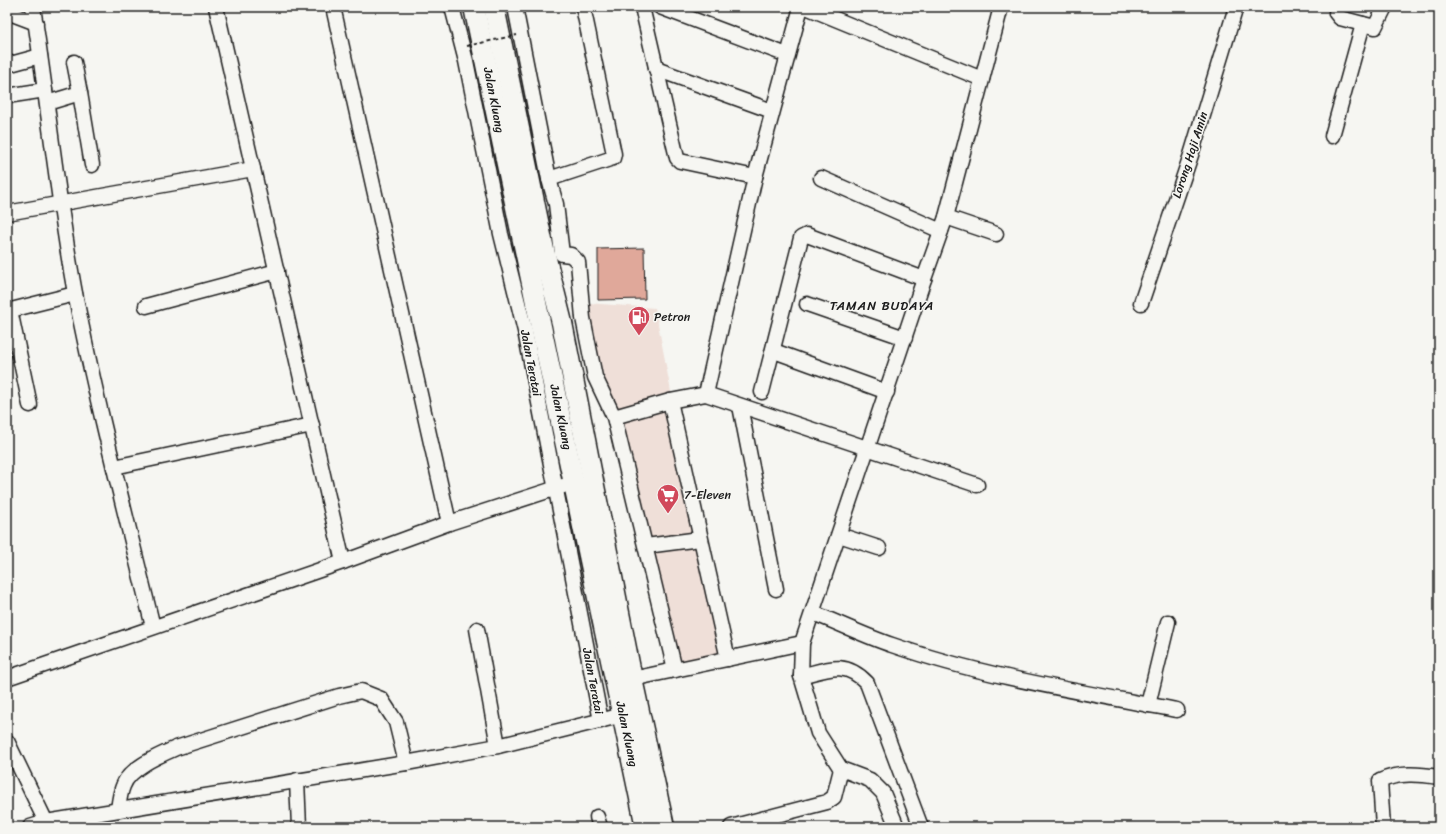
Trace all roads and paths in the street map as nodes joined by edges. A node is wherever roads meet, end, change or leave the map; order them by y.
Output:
1 (33, 7) edge
2 (216, 7) edge
3 (333, 7) edge
4 (452, 7) edge
5 (474, 7) edge
6 (494, 7) edge
7 (515, 7) edge
8 (583, 7) edge
9 (642, 7) edge
10 (660, 7) edge
11 (801, 7) edge
12 (806, 7) edge
13 (1001, 7) edge
14 (1236, 7) edge
15 (1338, 7) edge
16 (1385, 7) edge
17 (7, 12) edge
18 (36, 23) junction
19 (1363, 24) junction
20 (517, 35) dead end
21 (467, 46) dead end
22 (787, 55) junction
23 (40, 56) junction
24 (74, 62) dead end
25 (7, 65) edge
26 (656, 69) junction
27 (982, 79) junction
28 (80, 93) junction
29 (7, 96) edge
30 (46, 96) junction
31 (772, 111) junction
32 (1332, 136) dead end
33 (92, 165) dead end
34 (253, 169) junction
35 (755, 177) junction
36 (821, 178) dead end
37 (549, 179) junction
38 (60, 204) junction
39 (7, 213) edge
40 (946, 217) junction
41 (558, 223) junction
42 (941, 230) junction
43 (509, 231) junction
44 (996, 234) dead end
45 (550, 249) junction
46 (277, 272) junction
47 (924, 280) junction
48 (75, 294) junction
49 (1141, 303) dead end
50 (808, 304) dead end
51 (146, 306) dead end
52 (9, 310) edge
53 (583, 318) junction
54 (562, 323) junction
55 (905, 338) junction
56 (774, 351) junction
57 (595, 376) junction
58 (573, 381) junction
59 (762, 392) dead end
60 (887, 392) junction
61 (706, 394) junction
62 (670, 401) junction
63 (30, 406) dead end
64 (740, 406) junction
65 (614, 417) junction
66 (312, 425) junction
67 (867, 448) junction
68 (114, 466) junction
69 (575, 482) junction
70 (977, 485) dead end
71 (555, 488) junction
72 (449, 523) junction
73 (839, 535) junction
74 (700, 539) junction
75 (646, 546) junction
76 (879, 548) dead end
77 (343, 562) junction
78 (776, 589) dead end
79 (813, 613) junction
80 (1168, 622) dead end
81 (153, 627) junction
82 (477, 629) dead end
83 (802, 644) junction
84 (728, 659) junction
85 (675, 670) junction
86 (801, 676) junction
87 (7, 678) edge
88 (632, 679) junction
89 (1148, 705) junction
90 (1177, 710) dead end
91 (623, 715) junction
92 (601, 721) junction
93 (7, 741) edge
94 (498, 746) junction
95 (406, 763) junction
96 (840, 769) junction
97 (1439, 777) edge
98 (297, 780) junction
99 (118, 810) junction
100 (46, 822) junction
101 (30, 827) edge
102 (299, 827) edge
103 (646, 827) edge
104 (664, 827) edge
105 (731, 827) edge
106 (897, 827) edge
107 (921, 827) edge
108 (1383, 827) edge

1 - 18 street
2 - 34 street
3 - 72 street
4 - 43 street, Jalan Teratai
5 - 43 highway, Jalan Kluang
6 - 45 highway, Jalan Kluang
7 - 37 street
8 - 37 street
9 - 26 street
10 - 22 street
11 - 22 street
12 - 27 street
13 - 27 street
14 - 49 street, Lorong Haji Amin
15 - 19 street
16 - 19 street
17 - 18 street
18 - 23 street
19 - 32 street
20 - 21 path, bridge
22 - 31 street
23 - 25 street
23 - 30 street
24 - 28 street
26 - 31 street
26 - 35 street
27 - 40 street
28 - 30 street
28 - 33 street
29 - 30 street
30 - 38 street
31 - 35 street
34 - 38 street
34 - 46 street
35 - 61 street
36 - 42 street
37 - 41 street
38 - 39 street
38 - 48 street
40 - 42 street
40 - 44 street
41 - 45 street
41 - 45 street
42 - 47 street
43 - 69 highway, Jalan Kluang
43 - 71 street, Jalan Teratai
45 - 53 street
45 - 54 highway, Jalan Kluang
46 - 51 street
46 - 66 street
47 - 55 street
47 - 56 street
48 - 52 street
48 - 68 street
50 - 55 street
52 - 63 street
53 - 54 street
53 - 57 street
54 - 58 highway, Jalan Kluang
55 - 60 street
56 - 59 street
56 - 60 street
57 - 58 street
57 - 65 street
58 - 88 highway, Jalan Kluang
60 - 67 street
61 - 62 street
61 - 64 street
62 - 65 street
62 - 74 street
64 - 67 street
64 - 78 street
65 - 75 street
66 - 68 street
66 - 77 street
67 - 70 street
67 - 73 street
68 - 81 street
69 - 71 street
69 - 91 highway, Jalan Kluang
71 - 72 street
71 - 92 street, Jalan Teratai
72 - 77 street
73 - 76 street
73 - 79 street
74 - 75 street
74 - 84 street
75 - 85 street
77 - 81 street
79 - 83 street
79 - 89 street
80 - 89 street
81 - 87 street
82 - 94 street
83 - 84 street
83 - 86 street
84 - 85 street
85 - 88 street
86 - 96 street
86 - 107 street
88 - 104 highway, Jalan Kluang
89 - 90 street
91 - 92 street
91 - 103 highway, Jalan Kluang
92 - 94 street
93 - 100 street
94 - 95 street
95 - 98 street
95 - 99 street
96 - 105 street
96 - 106 street
97 - 108 street
98 - 99 street
98 - 102 street
99 - 100 street
100 - 101 street

